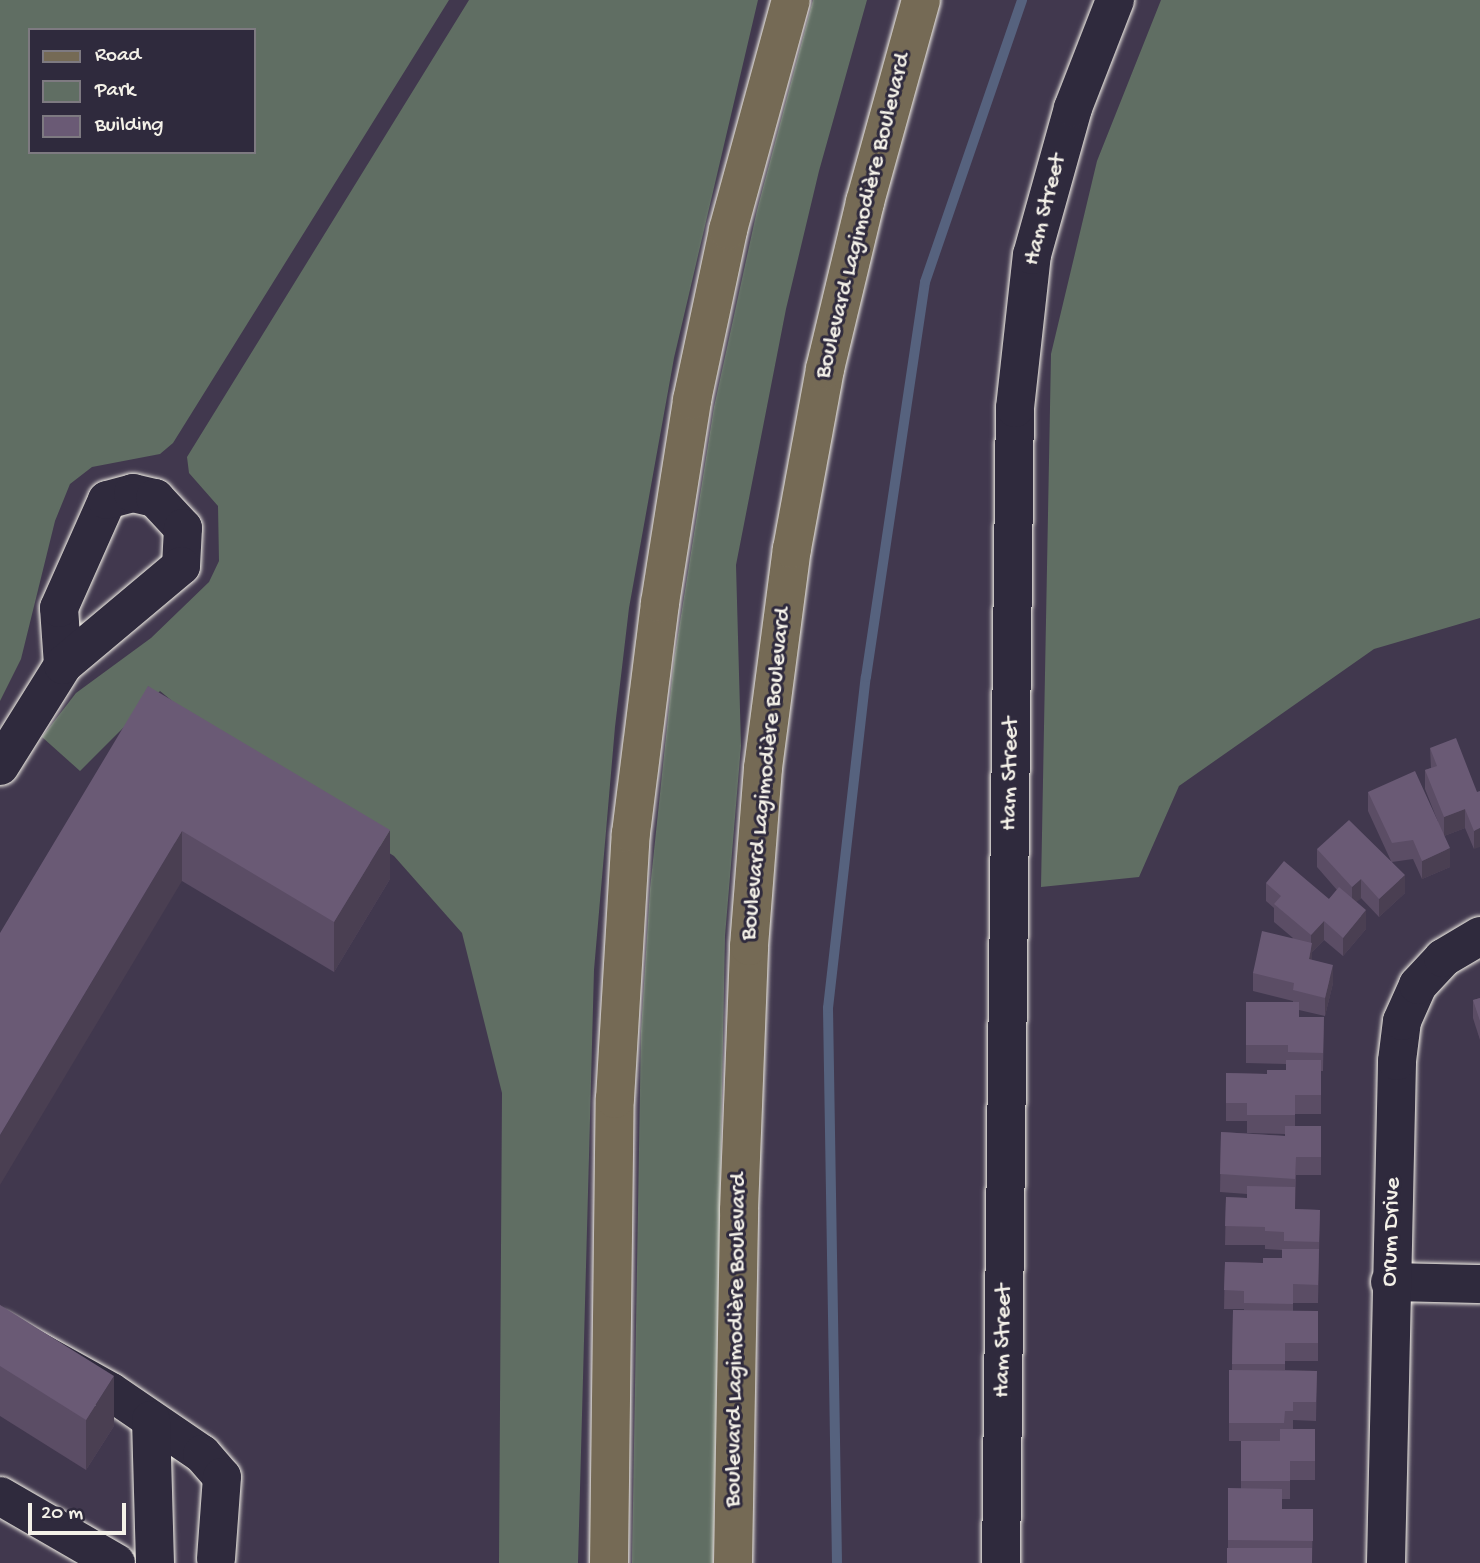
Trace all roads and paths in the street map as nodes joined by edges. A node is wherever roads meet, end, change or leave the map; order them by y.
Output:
1 (791, 0) edge
2 (921, 0) edge
3 (1115, 0) edge
4 (63, 665) dead end
5 (0, 766) edge
6 (1480, 936) edge
7 (1390, 1282) junction
8 (1480, 1284) edge
9 (0, 1330) edge
10 (151, 1420) junction
11 (0, 1496) edge
12 (216, 1559) dead end
13 (116, 1563) edge
14 (155, 1563) edge
15 (609, 1563) edge
16 (733, 1563) edge
17 (1001, 1563) edge
18 (1386, 1563) edge

1 - 15 main road
2 - 16 main road, Boulevard Lagimodière Boulevard
3 - 17 street, Ham Street
4 - 5 street
6 - 7 street, Orum Drive
7 - 8 street
7 - 18 street, Orum Drive
9 - 10 street
10 - 12 street
10 - 14 street
11 - 13 street

